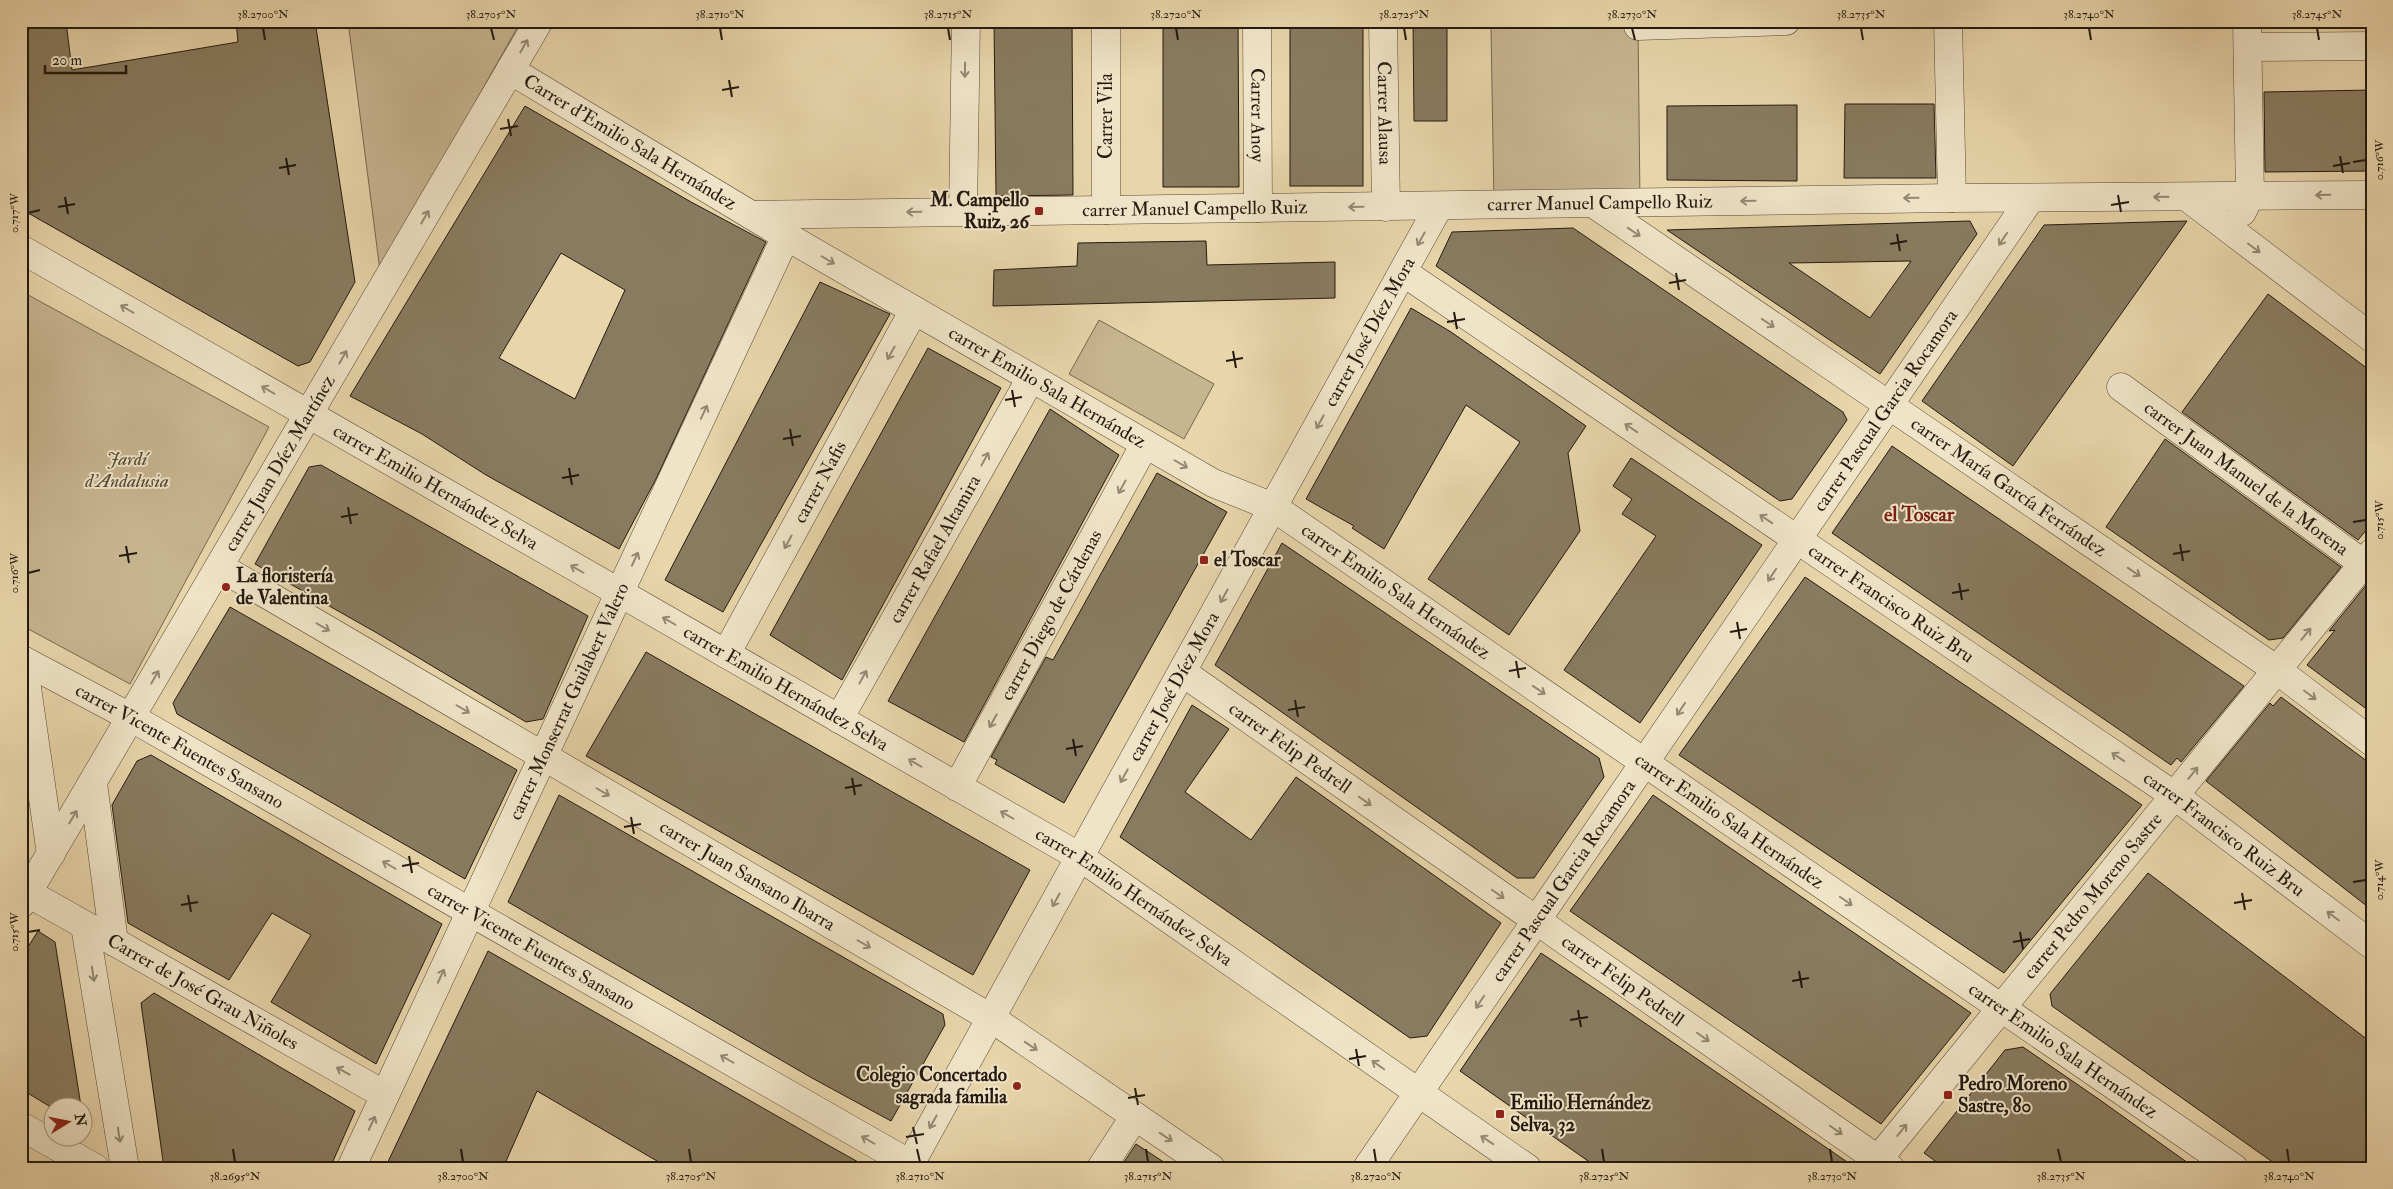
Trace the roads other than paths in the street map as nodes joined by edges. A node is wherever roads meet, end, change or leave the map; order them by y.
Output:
1 (538, 21) edge
2 (966, 21) edge
3 (1106, 21) edge
4 (1257, 21) edge
5 (1383, 21) edge
6 (1786, 21) edge
7 (1948, 21) edge
8 (1638, 26) dead end
9 (2248, 34) edge
10 (2372, 46) edge
11 (510, 70) junction
12 (2372, 195) edge
13 (2250, 196) junction
14 (2187, 197) junction
15 (1952, 198) junction
16 (2030, 199) junction
17 (1594, 204) junction
18 (1439, 206) junction
19 (1386, 207) junction
20 (1258, 208) junction
21 (1106, 210) junction
22 (962, 212) junction
23 (827, 213) junction
24 (751, 215) junction
25 (2232, 231) junction
26 (796, 241) junction
27 (21, 249) edge
28 (1403, 272) junction
29 (914, 310) junction
30 (2372, 338) edge
31 (1030, 378) junction
32 (2121, 386) dead end
33 (1889, 405) junction
34 (310, 414) junction
35 (1146, 444) junction
36 (1273, 507) junction
37 (1797, 540) junction
38 (2369, 562) edge
39 (220, 567) junction
40 (620, 593) junction
41 (726, 654) junction
42 (22, 659) edge
43 (2277, 670) junction
44 (1182, 672) junction
45 (132, 718) junction
46 (839, 719) junction
47 (2372, 742) edge
48 (543, 756) junction
49 (1644, 762) junction
50 (93, 783) junction
51 (957, 787) junction
52 (2175, 796) junction
53 (51, 854) junction
54 (1080, 857) junction
55 (24, 895) edge
56 (471, 912) junction
57 (1536, 920) junction
58 (85, 926) junction
59 (114, 942) junction
60 (2372, 945) edge
61 (2002, 1008) junction
62 (991, 1018) junction
63 (1418, 1093) junction
64 (385, 1094) junction
65 (1135, 1116) junction
66 (21, 1126) edge
67 (1880, 1165) edge
68 (909, 1166) edge
69 (95, 1168) edge
70 (125, 1168) edge
71 (352, 1168) edge
72 (1101, 1168) edge
73 (1211, 1168) edge
74 (1367, 1168) edge
75 (1527, 1168) edge
76 (2234, 1168) edge

11 -> 1 street, carrer Juan Díez Martínez
2 -> 22 street
3 - 21 street, Carrer Vila
4 - 20 street, Carrer Anoy
5 - 19 street, Carrer Alausa
6 - 8 street
7 - 15 street
9 - 10 street
9 - 13 street
11 - 24 street, Carrer d'Emilio Sala Hernández
34 -> 11 street, carrer Juan Díez Martínez
12 -> 13 street, carrer Manuel Campello Ruiz
13 - 14 street, carrer Manuel Campello Ruiz
13 - 25 street
14 -> 16 street, carrer Manuel Campello Ruiz
14 - 25 street
15 - 16 street, carrer Manuel Campello Ruiz
15 -> 17 street, carrer Manuel Campello Ruiz
16 -> 33 street, carrer Pascual Garcia Rocamora
17 - 18 street, carrer Manuel Campello Ruiz
17 -> 33 street, carrer María García Ferrández
18 - 19 street, carrer Manuel Campello Ruiz
18 -> 28 street, carrer José Díez Mora
19 -> 20 street, carrer Manuel Campello Ruiz
20 - 21 street, carrer Manuel Campello Ruiz
21 - 22 street, carrer Manuel Campello Ruiz
22 -> 23 street, carrer Manuel Campello Ruiz
23 - 24 street, carrer Manuel Campello Ruiz
23 - 26 street
24 - 26 street, carrer Emilio Sala Hernández
25 -> 30 street
26 -> 29 street, carrer Emilio Sala Hernández
40 -> 26 street, carrer Monserrat Guilabert Valero
34 -> 27 street, carrer Emilio Hernández Selva
28 -> 36 street, carrer José Díez Mora
37 -> 28 street, carrer Francisco Ruiz Bru
29 - 31 street, carrer Emilio Sala Hernández
29 -> 41 street, carrer Nafis
31 - 35 street, carrer Emilio Sala Hernández
46 -> 31 street, carrer Rafael Altamira
32 - 38 street, carrer Juan Manuel de la Morena
33 - 37 street, carrer Pascual Garcia Rocamora
33 -> 43 street, carrer María García Ferrández
34 - 39 street, carrer Juan Díez Martínez
40 -> 34 street, carrer Emilio Hernández Selva
35 -> 36 street, carrer Emilio Sala Hernández
35 -> 51 street, carrer Diego de Cárdenas
36 -> 44 street, carrer José Díez Mora
36 -> 49 street, carrer Emilio Sala Hernández
37 -> 49 street, carrer Pascual Garcia Rocamora
52 -> 37 street, carrer Francisco Ruiz Bru
43 -> 38 street, carrer Pedro Moreno Sastre
45 -> 39 street, carrer Juan Díez Martínez
39 -> 48 street, carrer Juan Sansano Ibarra
41 -> 40 street, carrer Emilio Hernández Selva
40 - 48 street, carrer Monserrat Guilabert Valero
41 - 46 street, carrer Emilio Hernández Selva
42 - 45 street, carrer Vicente Fuentes Sansano
42 - 53 street
43 -> 47 street, carrer María García Ferrández
52 -> 43 street, carrer Pedro Moreno Sastre
44 -> 54 street, carrer José Díez Mora
44 -> 57 street, carrer Felip Pedrell
45 - 50 street, carrer Juan Díez Martínez
56 -> 45 street, carrer Vicente Fuentes Sansano
51 -> 46 street, carrer Emilio Hernández Selva
48 - 56 street, carrer Monserrat Guilabert Valero
48 -> 62 street, carrer Juan Sansano Ibarra
49 - 57 street, carrer Pascual Garcia Rocamora
49 -> 61 street, carrer Emilio Sala Hernández
53 -> 50 street, carrer Juan Díez Martínez
50 - 59 street
54 -> 51 street, carrer Emilio Hernández Selva
60 -> 52 street, carrer Francisco Ruiz Bru
52 - 61 street, carrer Pedro Moreno Sastre
53 - 55 street, carrer Juan Díez Martínez
54 -> 62 street, carrer José Díez Mora
63 -> 54 street, carrer Emilio Hernández Selva
55 - 58 street, Carrer de José Grau Niñoles
64 -> 56 street, carrer Monserrat Guilabert Valero
68 -> 56 street, carrer Vicente Fuentes Sansano
57 -> 63 street, carrer Pascual Garcia Rocamora
57 -> 67 street, carrer Felip Pedrell
58 - 59 street, Carrer de José Grau Niñoles
58 -> 70 street
64 -> 59 street, Carrer de José Grau Niñoles
67 -> 61 street, carrer Pedro Moreno Sastre
61 - 76 street, carrer Emilio Sala Hernández
62 -> 65 street, carrer Juan Sansano Ibarra
62 -> 68 street, carrer José Díez Mora
63 - 74 street, carrer Pascual Garcia Rocamora
75 -> 63 street, carrer Emilio Hernández Selva
71 -> 64 street, carrer Monserrat Guilabert Valero
65 - 72 street
65 -> 73 street, carrer Juan Sansano Ibarra
66 - 69 street

